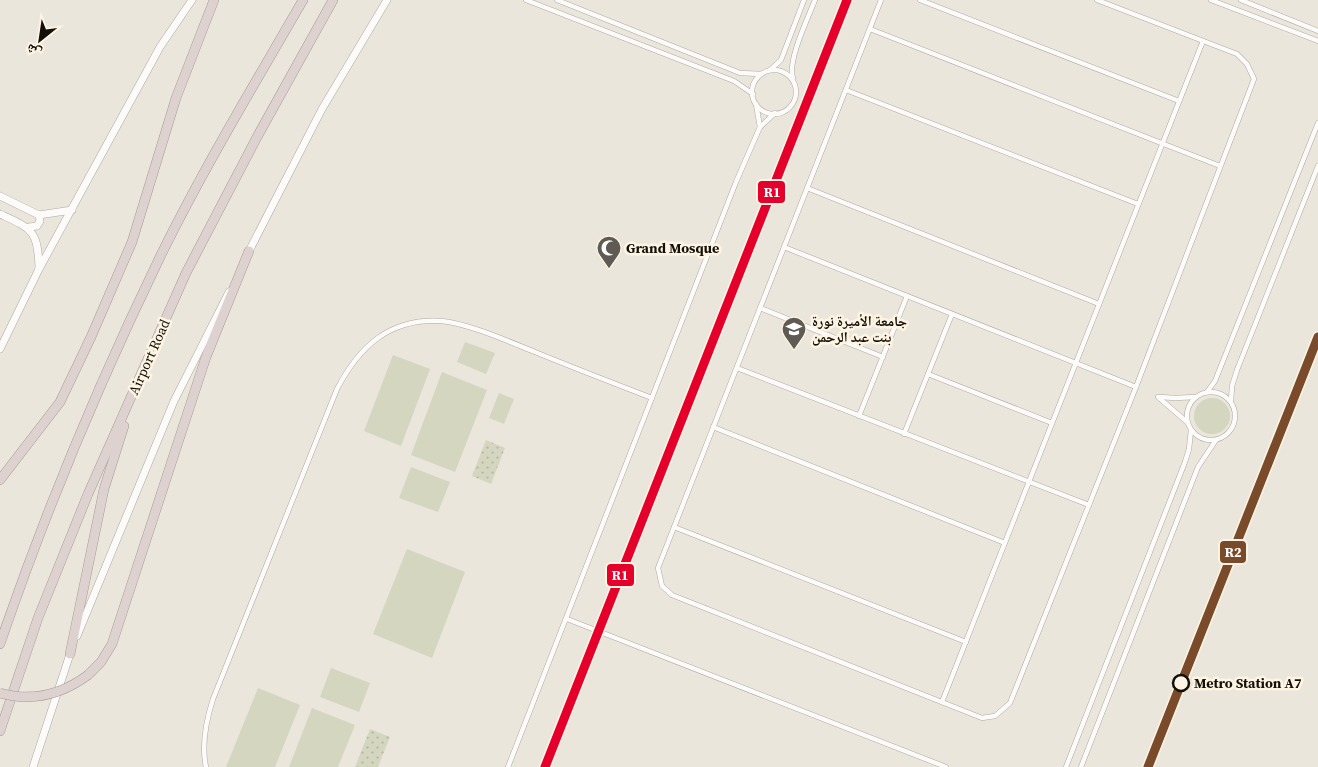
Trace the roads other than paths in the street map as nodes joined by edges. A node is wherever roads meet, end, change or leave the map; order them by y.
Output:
1 (192, 0) edge
2 (214, 0) edge
3 (303, 0) edge
4 (333, 0) edge
5 (387, 0) edge
6 (526, 0) edge
7 (557, 0) edge
8 (804, 0) edge
9 (815, 0) edge
10 (881, 0) edge
11 (920, 0) edge
12 (1096, 0) edge
13 (1211, 0) edge
14 (1241, 0) edge
15 (870, 29) junction
16 (1318, 31) edge
17 (1203, 41) junction
18 (1318, 42) edge
19 (769, 70) junction
20 (762, 74) junction
21 (793, 79) junction
22 (846, 90) junction
23 (753, 94) junction
24 (755, 101) junction
25 (1179, 102) junction
26 (775, 113) junction
27 (1318, 123) edge
28 (760, 127) junction
29 (1162, 144) junction
30 (1220, 166) junction
31 (1318, 166) edge
32 (807, 188) junction
33 (0, 196) edge
34 (1138, 204) junction
35 (72, 210) junction
36 (0, 214) edge
37 (39, 215) junction
38 (29, 227) junction
39 (784, 247) junction
40 (250, 251) junction
41 (39, 269) junction
42 (907, 296) junction
43 (1099, 304) junction
44 (760, 308) junction
45 (952, 314) junction
46 (0, 349) edge
47 (883, 357) junction
48 (1076, 364) junction
49 (737, 368) junction
50 (928, 374) junction
51 (138, 383) junction
52 (1136, 386) junction
53 (1207, 392) junction
54 (1196, 397) junction
55 (652, 398) junction
56 (1231, 401) junction
57 (859, 416) junction
58 (1188, 422) junction
59 (1052, 423) junction
60 (713, 427) junction
61 (1191, 430) junction
62 (904, 434) junction
63 (1216, 440) junction
64 (0, 480) edge
65 (1028, 483) junction
66 (1089, 505) junction
67 (674, 527) junction
68 (1004, 543) junction
69 (567, 619) junction
70 (966, 642) junction
71 (0, 644) edge
72 (70, 654) junction
73 (0, 693) edge
74 (942, 702) junction
75 (0, 730) edge
76 (33, 767) edge
77 (206, 767) edge
78 (508, 767) edge
79 (946, 767) edge
80 (1066, 767) edge
81 (1081, 767) edge

1 - 35 main road
2 - 64 highway
3 - 71 highway
4 - 51 highway, Airport Road
5 - 40 main road
6 - 23 street
7 - 20 street
8 - 19 street
9 - 21 street
10 - 15 street
11 - 25 street
12 - 17 street
13 - 18 street
14 - 16 street
15 - 22 street
15 - 29 street
17 - 25 street
17 - 30 street
19 - 20 street
19 - 21 street
20 - 23 street
21 - 26 street
22 - 32 street
22 - 34 street
23 - 24 street
24 - 26 street
24 - 28 street
25 - 29 street
26 - 28 street
27 - 53 street
28 - 55 street
29 - 30 street
29 - 34 street
30 - 52 street
31 - 56 street
32 - 39 street
32 - 43 street
33 - 37 main road
34 - 43 street
35 - 37 main road
35 - 41 main road
36 - 38 main road
37 - 38 main road
38 - 41 main road
39 - 42 street
39 - 44 street
40 - 72 main road
40 - 73 highway, bridge
41 - 46 main road
42 - 45 street
42 - 47 street
43 - 48 street
44 - 47 street
44 - 49 street
45 - 48 street
45 - 50 street
47 - 57 street
48 - 52 street
48 - 59 street
49 - 57 street
49 - 60 street
50 - 59 street
50 - 62 street
51 - 72 highway
51 - 75 highway, Airport Road
52 - 66 street
53 - 54 street
53 - 56 street
54 - 58 street
54 - 58 street
55 - 69 street
55 - 77 street
56 - 63 street
57 - 62 street
58 - 61 street
59 - 65 street
60 - 67 street
60 - 68 street
61 - 63 street
61 - 80 street
62 - 65 street
63 - 81 street
65 - 66 street
65 - 68 street
66 - 74 street
67 - 70 street
67 - 74 street
68 - 70 street
69 - 78 street
69 - 79 street
70 - 74 street
72 - 76 main road

